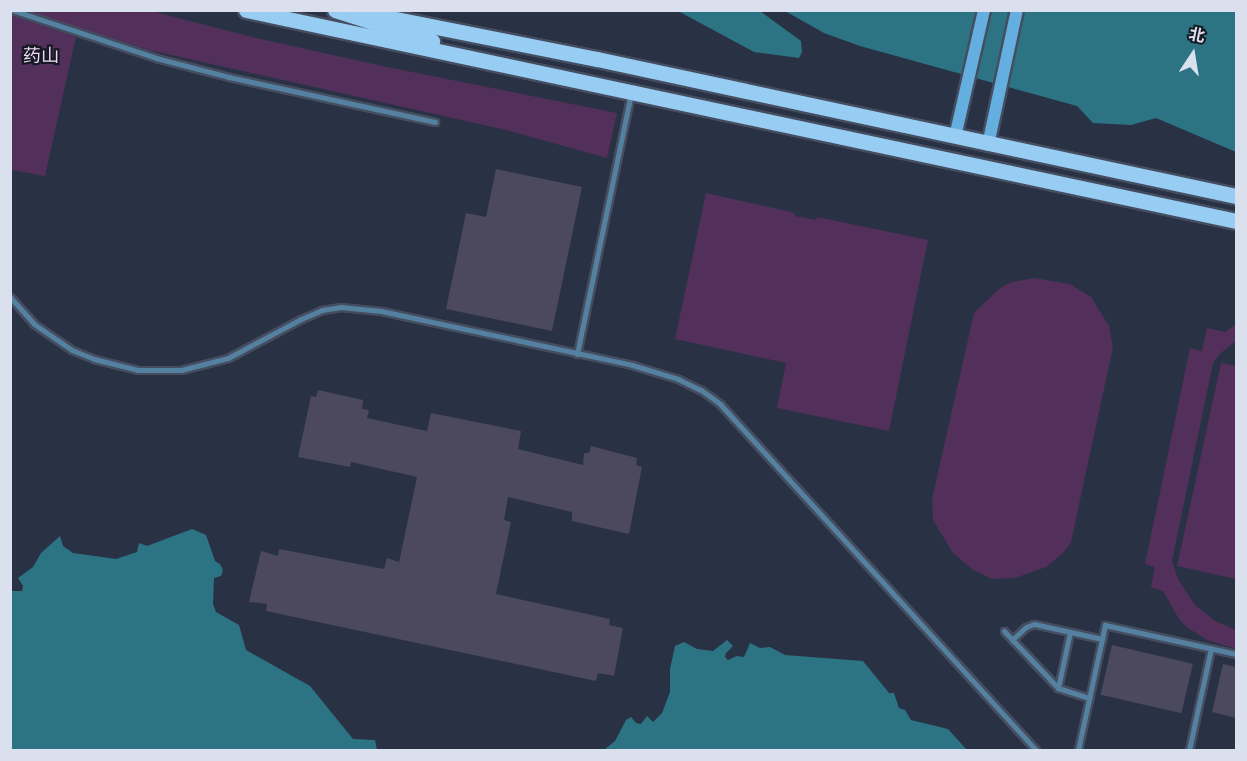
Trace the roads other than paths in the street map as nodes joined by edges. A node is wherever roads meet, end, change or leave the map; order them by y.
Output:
1 (12, 10) edge
2 (246, 10) edge
3 (335, 10) edge
4 (351, 10) edge
5 (984, 10) edge
6 (1017, 10) edge
7 (504, 64) junction
8 (631, 92) junction
9 (435, 122) dead end
10 (955, 137) junction
11 (988, 145) junction
12 (1236, 196) edge
13 (1236, 221) edge
14 (10, 297) edge
15 (577, 354) junction
16 (1004, 630) dead end
17 (1070, 632) junction
18 (1102, 639) junction
19 (1012, 640) junction
20 (1211, 648) junction
21 (1236, 654) edge
22 (1058, 688) junction
23 (1089, 698) junction
24 (1036, 750) edge
25 (1078, 750) edge
26 (1189, 750) edge

1 - 9 lane
2 - 7 main road
3 - 7 main road
4 - 10 main road
5 - 10 main road
6 - 11 main road
7 - 8 main road
8 - 13 main road
8 - 15 lane
10 - 11 main road
11 - 12 main road
14 - 15 lane
15 - 24 lane
16 - 19 lane
17 - 18 lane
17 - 19 lane
17 - 22 lane
18 - 20 lane
18 - 23 lane
19 - 22 lane
20 - 21 lane
20 - 26 lane
22 - 23 lane
23 - 25 lane

